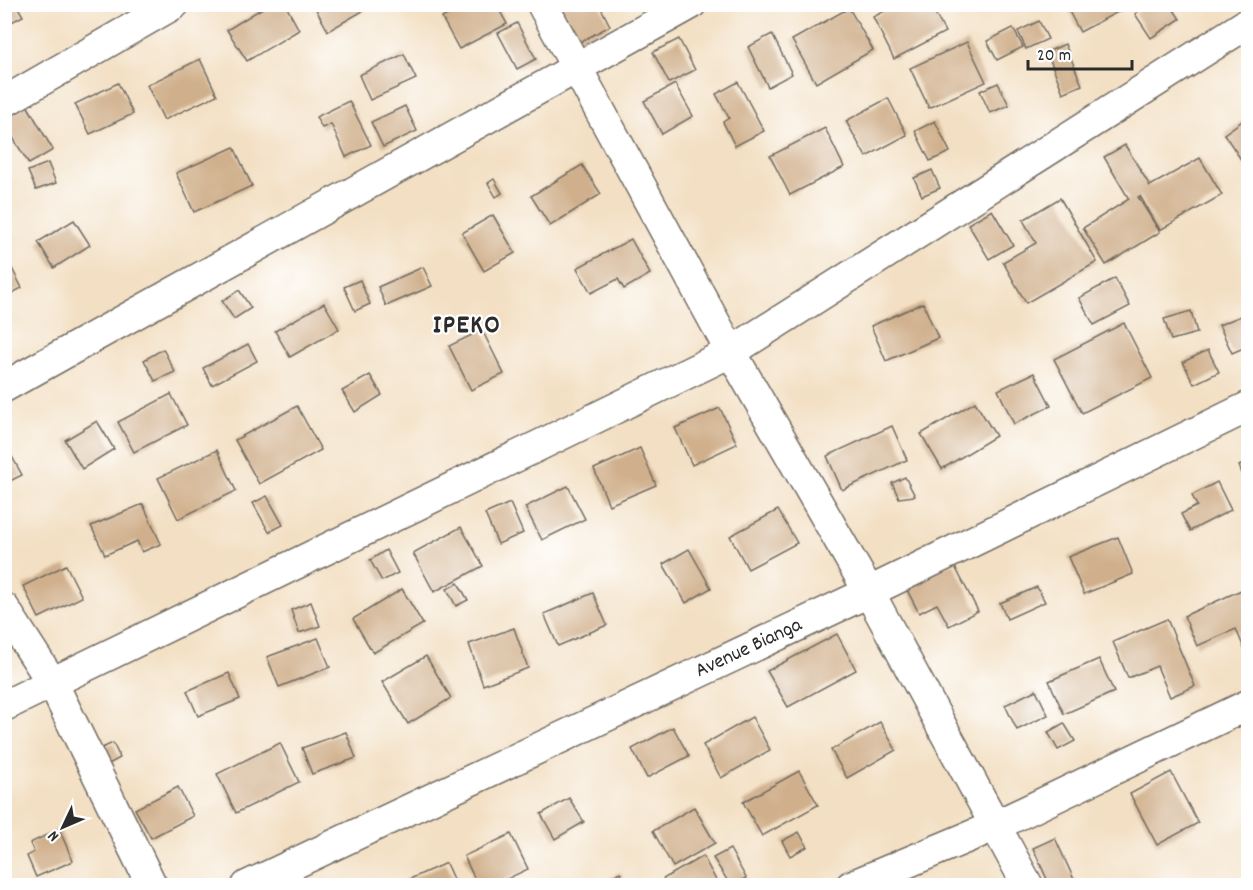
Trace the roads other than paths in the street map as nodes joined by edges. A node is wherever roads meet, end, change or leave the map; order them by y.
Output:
1 (174, 4) edge
2 (542, 4) edge
3 (691, 4) edge
4 (1248, 23) edge
5 (578, 70) junction
6 (4, 102) edge
7 (731, 352) junction
8 (4, 387) edge
9 (1248, 407) edge
10 (869, 592) junction
11 (4, 608) edge
12 (53, 684) junction
13 (1248, 705) edge
14 (4, 706) edge
15 (997, 825) junction
16 (152, 885) edge
17 (247, 885) edge
18 (851, 885) edge
19 (1028, 885) edge

1 - 6 street
2 - 5 street
3 - 5 street
4 - 7 street
5 - 7 street
5 - 8 street
7 - 10 street
7 - 12 street
9 - 10 street, Avenue Bianga
10 - 15 street
10 - 17 street, Avenue Bianga
11 - 12 street
12 - 14 street
12 - 16 street
13 - 15 street
15 - 18 street
15 - 19 street

